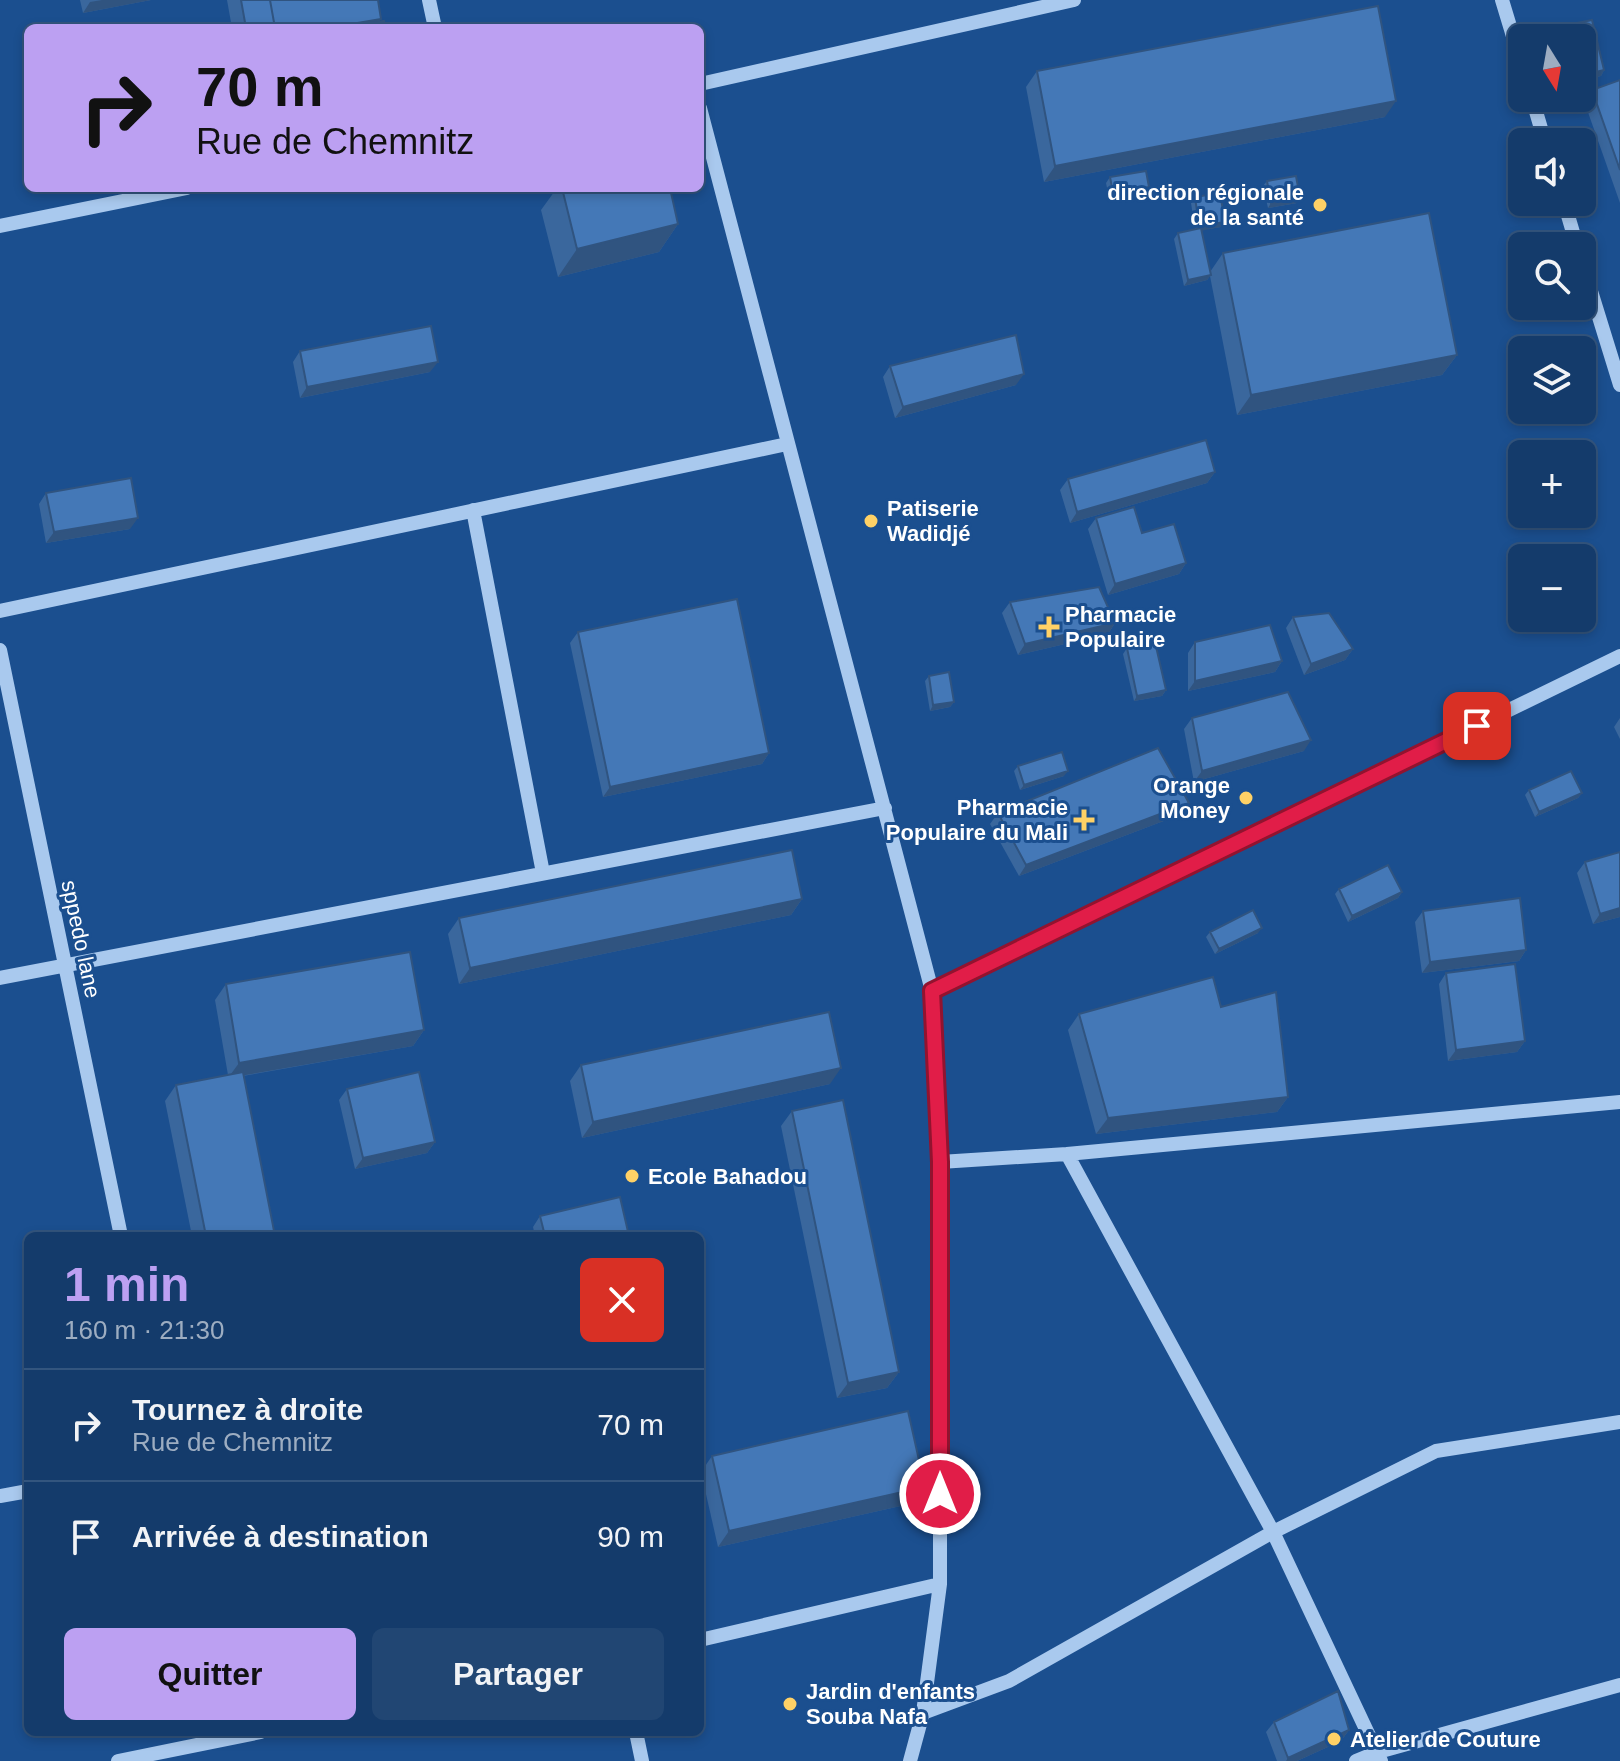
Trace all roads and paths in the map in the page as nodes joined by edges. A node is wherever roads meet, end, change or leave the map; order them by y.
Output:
1 (429, 0) edge
2 (1074, 0) edge
3 (1502, 0) edge
4 (434, 24) edge
5 (1509, 24) edge
6 (704, 83) edge
7 (704, 123) edge
8 (167, 192) edge
9 (0, 226) edge
10 (1596, 307) edge
11 (1620, 385) edge
12 (787, 444) junction
13 (473, 510) junction
14 (0, 611) edge
15 (0, 650) edge
16 (1620, 656) edge
17 (885, 808) junction
18 (543, 873) junction
19 (64, 966) junction
20 (0, 978) edge
21 (932, 991) junction
22 (1620, 1102) edge
23 (1067, 1154) junction
24 (940, 1162) junction
25 (120, 1232) edge
26 (1620, 1422) edge
27 (24, 1492) edge
28 (0, 1496) edge
29 (1273, 1532) junction
30 (940, 1584) junction
31 (704, 1639) edge
32 (1620, 1685) edge
33 (923, 1713) junction
34 (241, 1736) edge
35 (637, 1736) edge
36 (1379, 1756) edge
37 (118, 1761) edge
38 (642, 1761) edge
39 (910, 1761) edge
40 (1356, 1761) edge

1 - 4 street
2 - 6 street
3 - 5 street
7 - 12 street
8 - 9 street
10 - 11 street
12 - 13 street
12 - 17 street
13 - 14 street
13 - 18 street
15 - 19 street, sppedo lane
16 - 21 street
17 - 18 street
17 - 21 street
18 - 19 street
19 - 20 street
19 - 25 street, sppedo lane
21 - 24 street
22 - 23 street
23 - 24 street
23 - 29 street
24 - 30 street
26 - 29 street
27 - 28 street
29 - 33 street
29 - 36 street
30 - 31 street
30 - 33 street
32 - 36 street
33 - 39 street
34 - 37 street
35 - 38 street
36 - 40 street

